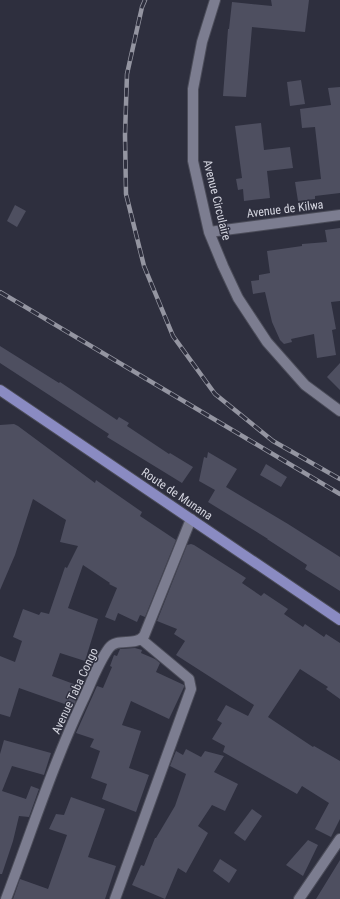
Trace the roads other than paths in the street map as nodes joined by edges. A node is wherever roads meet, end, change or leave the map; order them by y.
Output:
1 (215, 0) edge
2 (340, 215) edge
3 (209, 232) junction
4 (0, 390) edge
5 (340, 412) edge
6 (191, 519) junction
7 (340, 620) edge
8 (141, 639) junction
9 (340, 839) edge
10 (6, 899) edge
11 (116, 899) edge
12 (299, 899) edge

1 - 3 street, Avenue Circulaire
2 - 3 street, Avenue de Kilwa
3 - 5 street, Avenue Circulaire
4 - 6 main road, Route de Munana
6 - 7 main road, Route de Munana
6 - 8 street
8 - 10 street, Avenue Taba Congo
8 - 11 street
9 - 12 street

